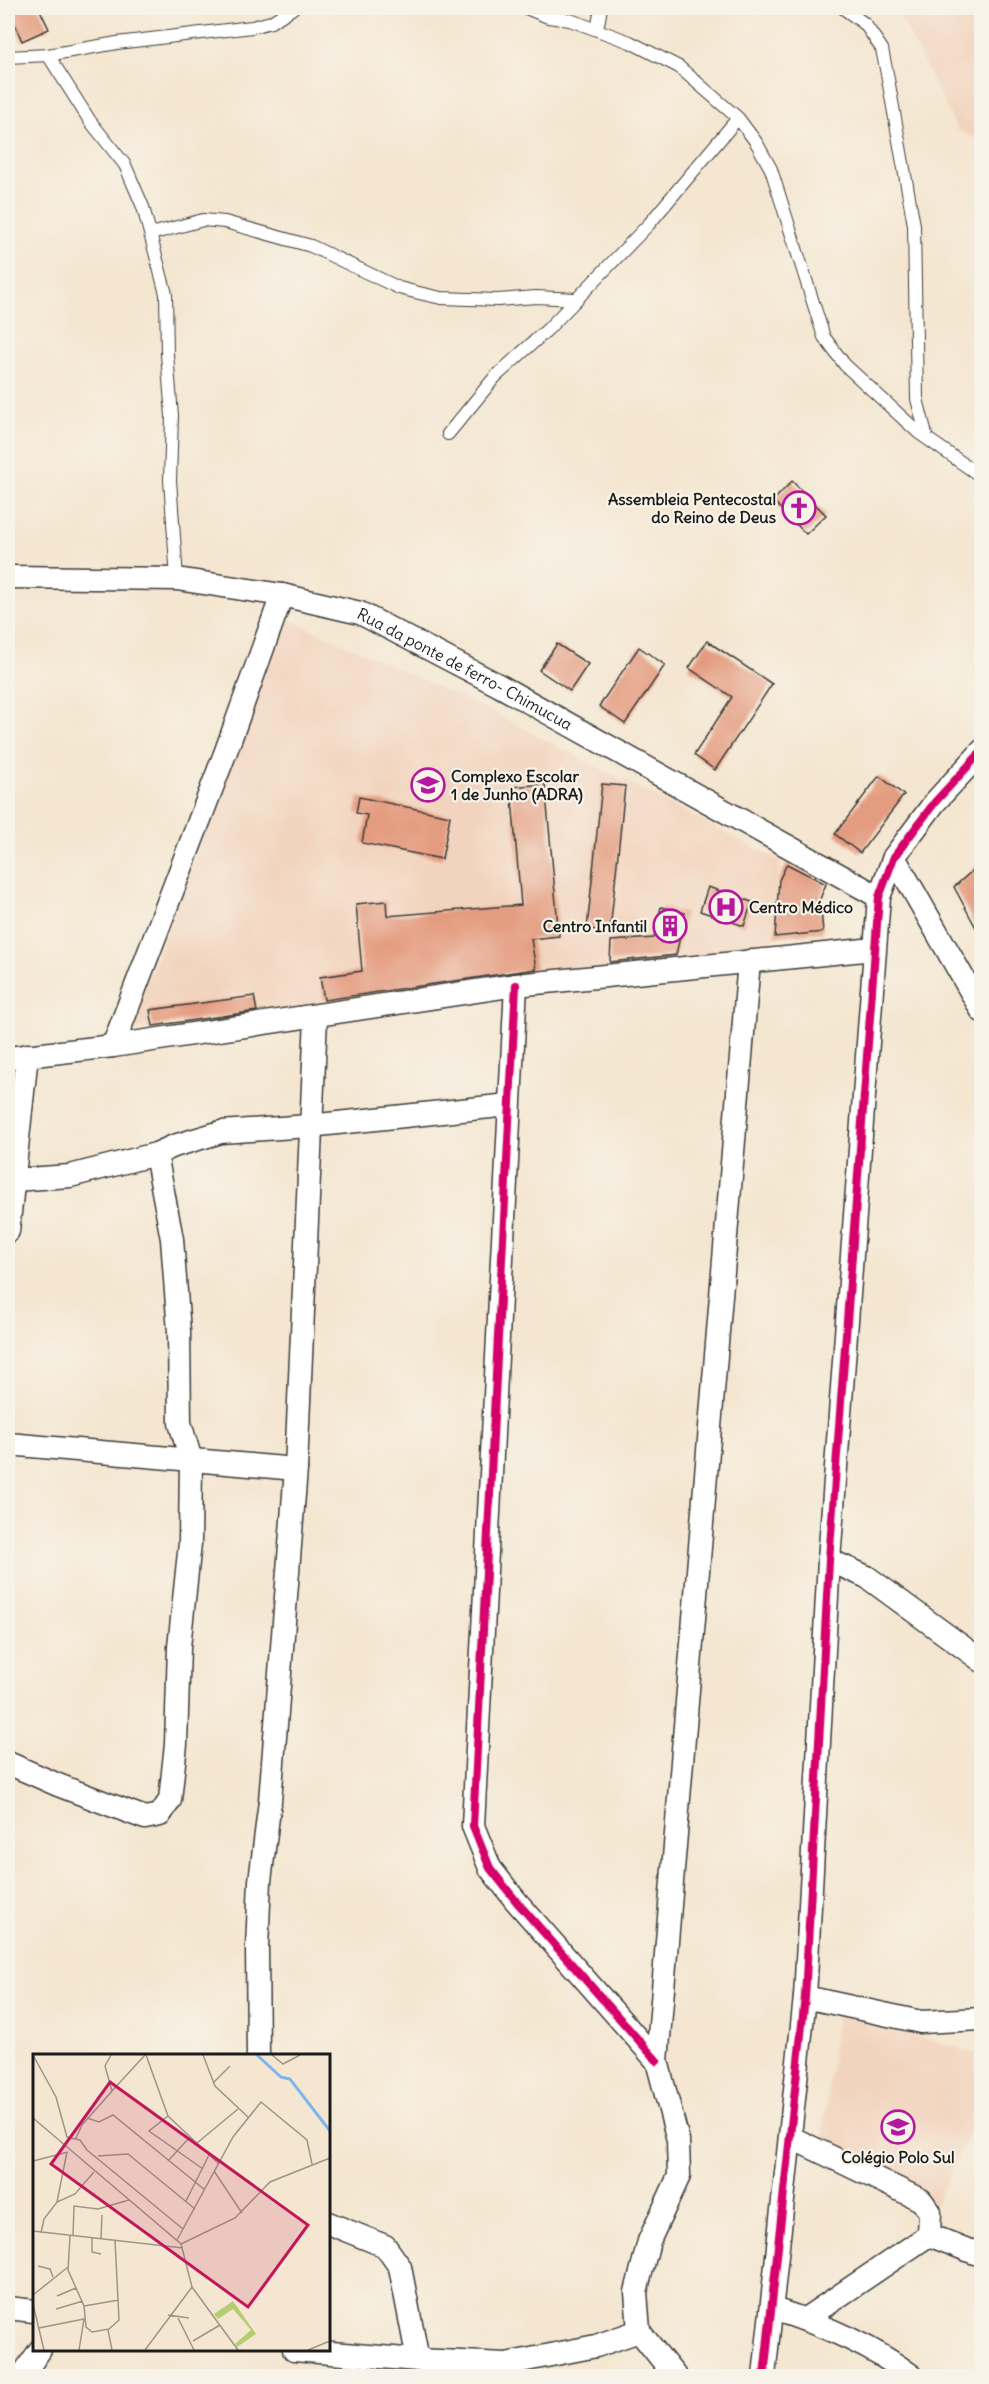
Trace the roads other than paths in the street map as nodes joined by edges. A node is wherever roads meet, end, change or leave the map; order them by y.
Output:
1 (293, 8) edge
2 (526, 8) edge
3 (601, 8) edge
4 (843, 8) edge
5 (597, 30) junction
6 (48, 55) junction
7 (8, 57) edge
8 (738, 118) junction
9 (152, 234) junction
10 (576, 299) junction
11 (448, 434) dead end
12 (927, 439) junction
13 (981, 477) edge
14 (8, 577) edge
15 (177, 579) junction
16 (282, 595) junction
17 (981, 751) edge
18 (894, 857) junction
19 (879, 897) junction
20 (874, 949) junction
21 (749, 961) junction
22 (516, 985) junction
23 (981, 1011) edge
24 (316, 1017) junction
25 (113, 1047) junction
26 (17, 1056) edge
27 (509, 1105) junction
28 (309, 1126) junction
29 (156, 1155) junction
30 (14, 1180) junction
31 (8, 1231) edge
32 (8, 1444) edge
33 (191, 1460) junction
34 (296, 1469) junction
35 (829, 1560) junction
36 (981, 1661) edge
37 (8, 1763) edge
38 (806, 1997) junction
39 (981, 2019) edge
40 (258, 2054) edge
41 (657, 2061) junction
42 (792, 2138) junction
43 (330, 2224) edge
44 (929, 2235) junction
45 (981, 2248) edge
46 (8, 2308) edge
47 (773, 2309) junction
48 (33, 2311) edge
49 (806, 2319) junction
50 (639, 2331) junction
51 (39, 2351) edge
52 (315, 2351) edge
53 (418, 2361) junction
54 (22, 2376) edge
55 (675, 2376) edge
56 (765, 2376) edge
57 (912, 2376) edge

1 - 6 lane
2 - 5 lane
3 - 5 lane
4 - 12 lane
5 - 8 lane
6 - 7 lane
6 - 9 lane
8 - 10 lane
8 - 12 lane
9 - 10 lane
9 - 15 lane
10 - 11 lane
12 - 13 lane
14 - 15 street, Rua da ponte de ferro- Chimucua
15 - 16 street, Rua da ponte de ferro- Chimucua
16 - 19 street, Rua da ponte de ferro- Chimucua
16 - 25 street
17 - 18 street
18 - 19 street
18 - 23 street
19 - 20 street
20 - 21 street
20 - 35 street
21 - 22 street
21 - 41 street
22 - 24 street
22 - 27 street
24 - 25 street
24 - 28 street
25 - 26 street
26 - 30 street
27 - 28 street
27 - 41 street
28 - 29 street
28 - 34 street
29 - 30 street
29 - 33 street
30 - 31 street
32 - 33 street
33 - 34 street
33 - 37 street
34 - 40 street
35 - 36 street
35 - 38 street
38 - 39 street
38 - 42 street
41 - 50 street
42 - 44 street
42 - 47 street
43 - 53 street
44 - 45 street
44 - 49 street
46 - 48 street
47 - 49 street
47 - 56 street
49 - 57 street
50 - 53 street
50 - 55 street
51 - 54 street
52 - 53 street

